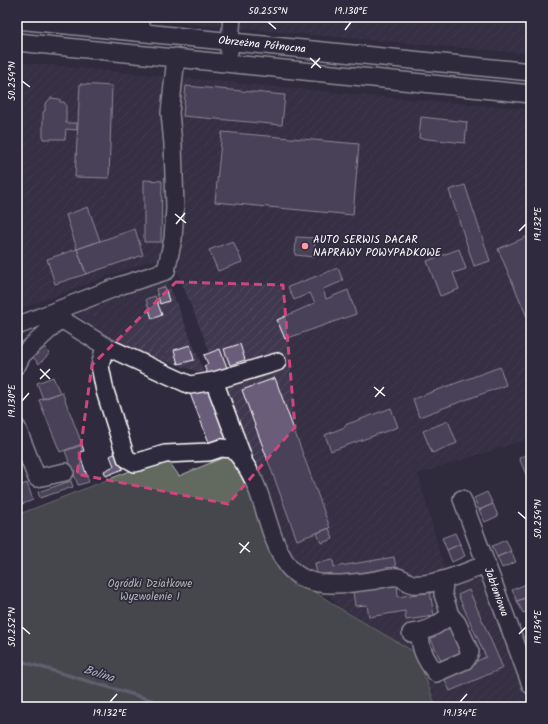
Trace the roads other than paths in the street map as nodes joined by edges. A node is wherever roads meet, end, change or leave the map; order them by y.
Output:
1 (232, 17) edge
2 (17, 20) edge
3 (140, 25) edge
4 (229, 41) junction
5 (17, 42) edge
6 (176, 57) junction
7 (228, 62) junction
8 (531, 72) edge
9 (531, 94) edge
10 (58, 316) junction
11 (17, 326) edge
12 (105, 346) junction
13 (277, 362) dead end
14 (17, 365) edge
15 (214, 381) junction
16 (17, 428) edge
17 (243, 460) junction
18 (64, 472) dead end
19 (462, 500) dead end
20 (486, 564) junction
21 (444, 580) junction
22 (450, 615) junction
23 (531, 685) edge

1 - 4 street
2 - 3 street, Obrzeżna Północna
3 - 4 street, Obrzeżna Północna
4 - 7 street
4 - 8 street, Obrzeżna Północna
5 - 6 street, Obrzeżna Północna
6 - 7 street, Obrzeżna Północna
6 - 10 street
7 - 9 street, Obrzeżna Północna
10 - 11 street
10 - 12 street
10 - 14 street
12 - 15 street
12 - 17 street
13 - 15 street
15 - 17 street
16 - 18 street
17 - 21 street
19 - 20 street, Jabłoniowa
20 - 21 street
20 - 23 street, Jabłoniowa
21 - 22 street
22 - 22 street

